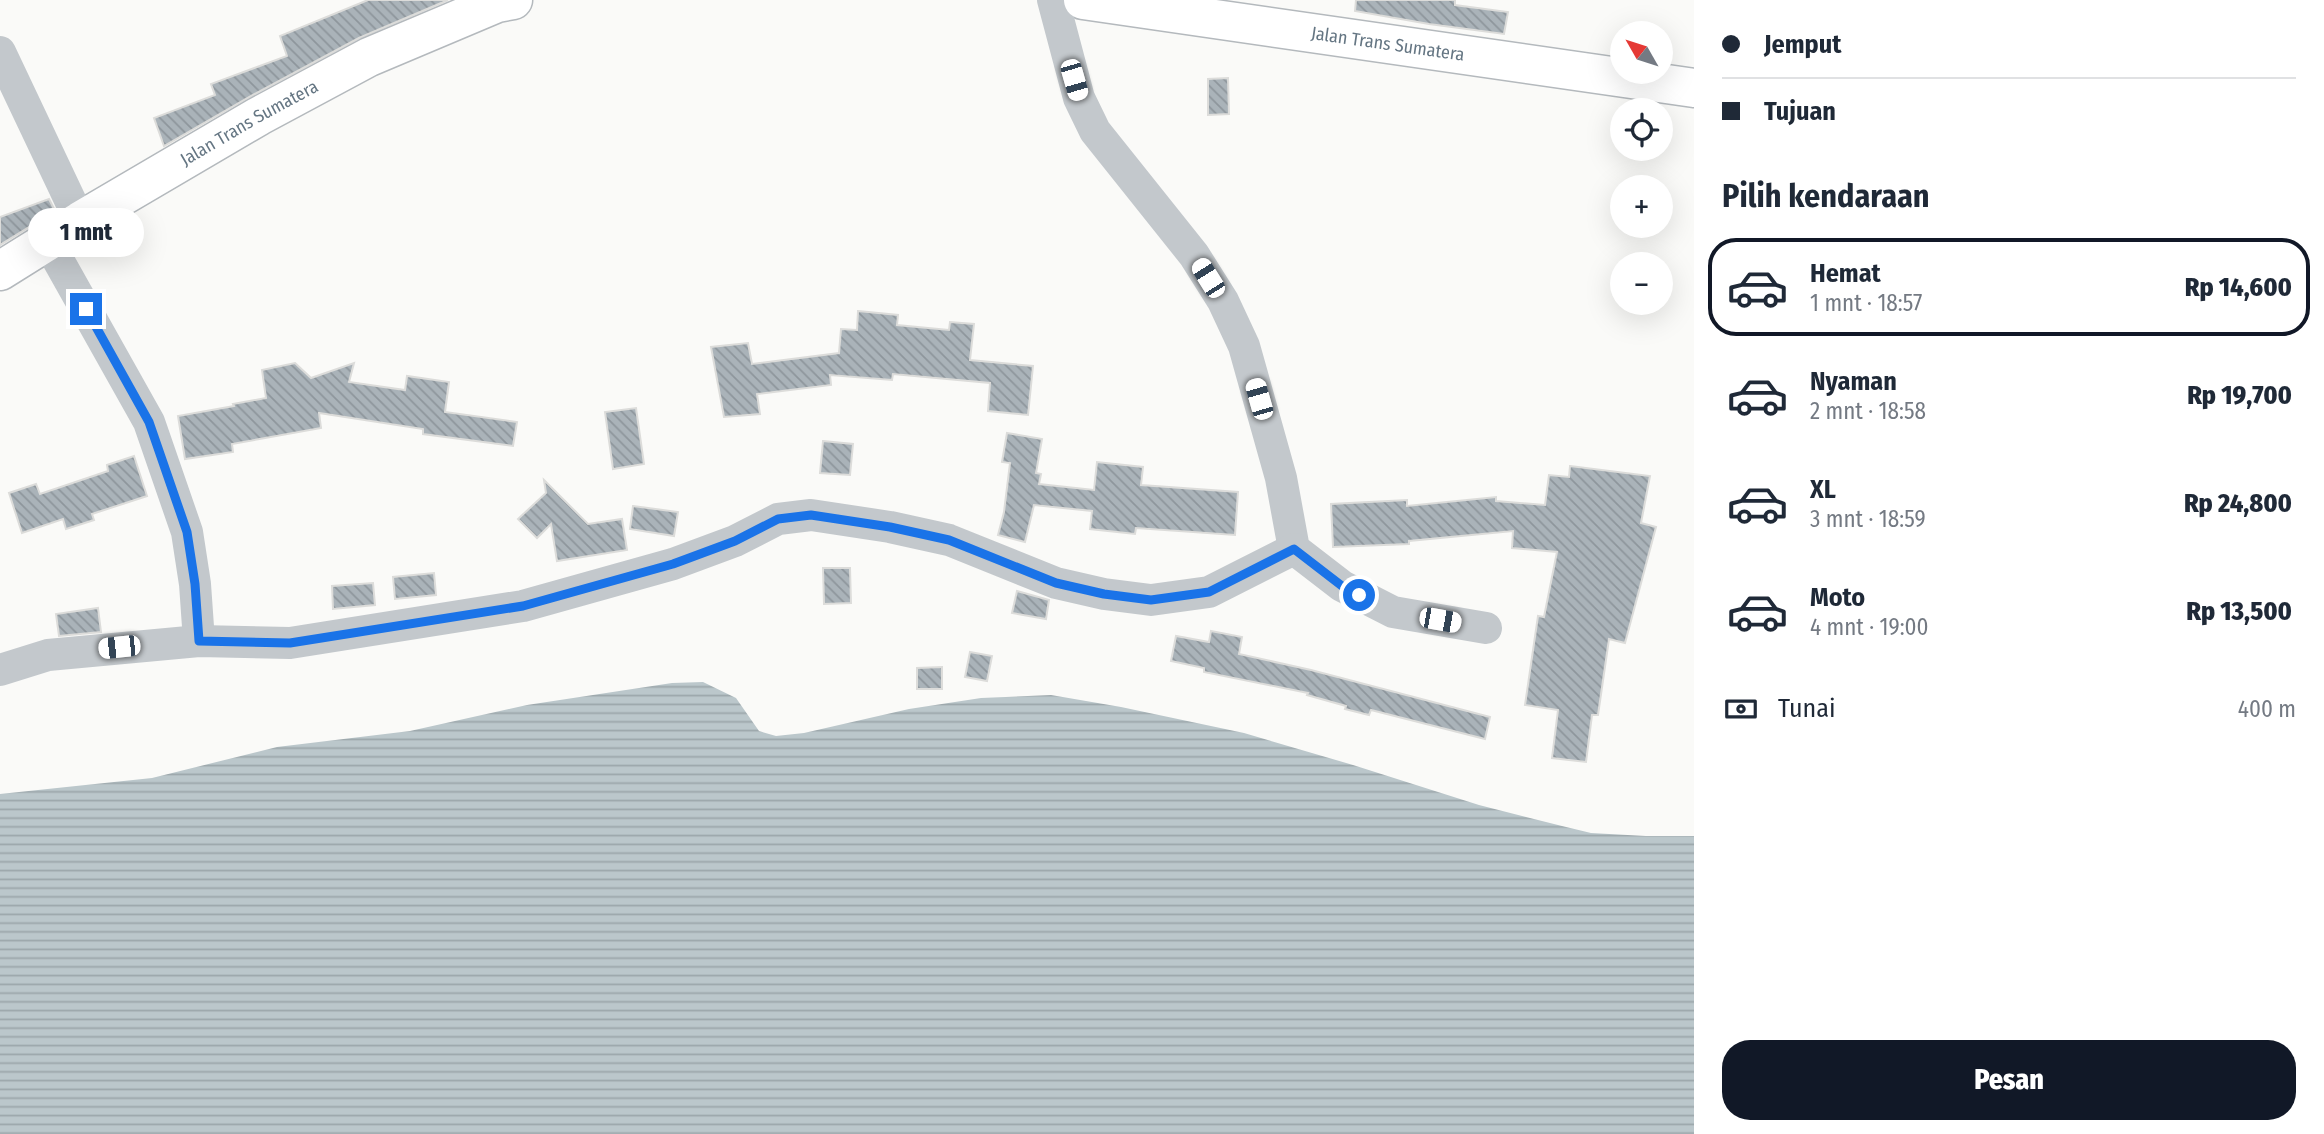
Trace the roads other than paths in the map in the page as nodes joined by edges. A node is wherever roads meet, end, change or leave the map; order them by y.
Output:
1 (513, 0) edge
2 (1053, 0) edge
3 (1083, 0) edge
4 (0, 52) edge
5 (1694, 88) edge
6 (80, 221) junction
7 (48, 242) junction
8 (0, 271) edge
9 (1294, 549) junction
10 (1486, 628) dead end
11 (199, 641) junction
12 (0, 670) edge

1 - 6 highway, Jalan Trans Sumatera
2 - 9 street
3 - 5 highway, Jalan Trans Sumatera
4 - 6 street
6 - 7 highway, Jalan Trans Sumatera
7 - 8 highway, Jalan Trans Sumatera
7 - 11 street
9 - 10 street
9 - 11 street
11 - 12 street

